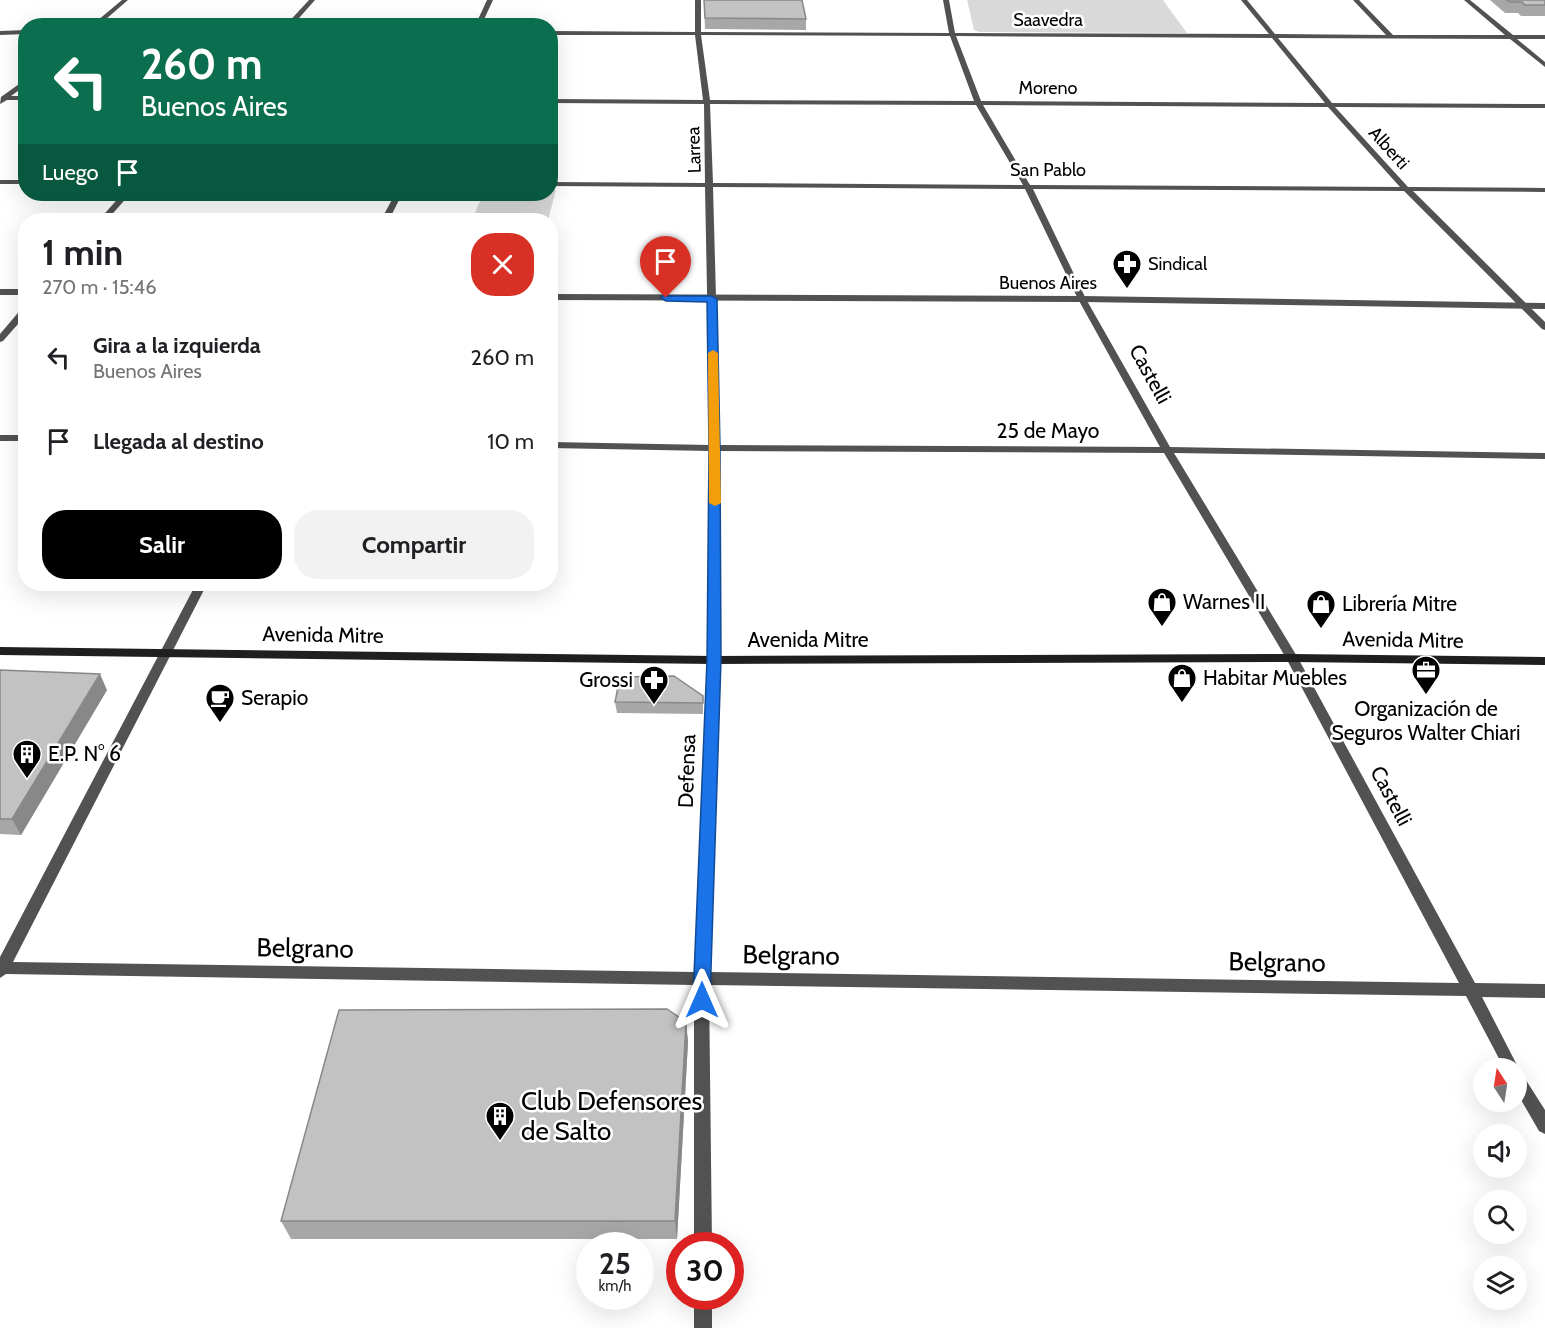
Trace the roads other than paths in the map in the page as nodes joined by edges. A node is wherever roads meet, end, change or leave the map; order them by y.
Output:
1 (125, 0) edge
2 (312, 0) edge
3 (490, 0) edge
4 (698, 0) edge
5 (946, 0) edge
6 (1244, 0) edge
7 (1356, 0) edge
8 (1467, 0) edge
9 (103, 18) edge
10 (295, 18) edge
11 (482, 18) edge
12 (18, 32) edge
13 (0, 33) edge
14 (558, 33) edge
15 (698, 34) junction
16 (952, 34) junction
17 (1274, 36) junction
18 (1392, 37) junction
19 (1511, 37) junction
20 (1545, 37) edge
21 (1545, 65) edge
22 (18, 87) edge
23 (18, 98) edge
24 (2, 99) edge
25 (558, 101) edge
26 (707, 102) junction
27 (978, 103) junction
28 (1330, 105) junction
29 (1545, 106) edge
30 (0, 182) edge
31 (18, 182) edge
32 (558, 184) edge
33 (710, 184) junction
34 (1027, 185) junction
35 (1406, 189) junction
36 (1545, 190) edge
37 (120, 201) edge
38 (108, 213) edge
39 (0, 292) edge
40 (18, 292) edge
41 (558, 297) edge
42 (712, 299) junction
43 (1082, 299) junction
44 (1524, 306) junction
45 (1545, 306) edge
46 (18, 318) edge
47 (1545, 327) edge
48 (0, 339) edge
49 (0, 438) edge
50 (18, 438) edge
51 (558, 445) edge
52 (715, 448) junction
53 (1167, 450) junction
54 (1545, 456) edge
55 (197, 591) edge
56 (0, 651) edge
57 (166, 652) junction
58 (1292, 658) junction
59 (714, 660) junction
60 (1545, 661) edge
61 (1, 969) edge
62 (701, 978) junction
63 (1468, 989) junction
64 (1545, 991) edge
65 (1506, 1058) edge
66 (1527, 1095) edge
67 (1545, 1126) edge
68 (703, 1232) edge
69 (703, 1310) edge
70 (703, 1328) edge

1 - 9 street
2 - 10 street
3 - 11 street
4 - 15 street, Larrea
5 - 16 street, Castelli
6 - 17 street, Alberti
7 - 18 street
8 - 19 street
12 - 13 street
14 - 15 street, Saavedra
15 - 16 street, Saavedra
15 - 26 street, Larrea
16 - 17 street, Saavedra
16 - 27 street, Castelli
17 - 18 street, Saavedra
17 - 28 street, Alberti
18 - 19 street, Saavedra
19 - 20 street, Saavedra
19 - 21 street
22 - 24 street
23 - 24 street
25 - 26 street, Moreno
26 - 27 street, Moreno
26 - 33 street, Larrea
27 - 28 street, Moreno
27 - 34 street, Castelli
28 - 29 street, Moreno
28 - 35 street, Alberti
30 - 31 street
32 - 33 street, San Pablo
33 - 34 street, San Pablo
33 - 42 street, Larrea
34 - 35 street, San Pablo
34 - 43 street, Castelli
35 - 36 street, San Pablo
35 - 44 street, Alberti
37 - 38 street
39 - 40 street
41 - 42 street, Buenos Aires
42 - 43 street, Buenos Aires
42 - 52 street, Defensa
43 - 44 street, Buenos Aires
43 - 53 street, Castelli
44 - 45 street, Buenos Aires
44 - 47 street, Alberti
46 - 48 street
49 - 50 street
51 - 52 street, 25 de Mayo
52 - 53 street, 25 de Mayo
52 - 59 street, Defensa
53 - 54 street, 25 de Mayo
53 - 58 street, Castelli
55 - 57 street
56 - 57 main road, Avenida Mitre
57 - 59 main road, Avenida Mitre
57 - 61 street
58 - 59 main road, Avenida Mitre
58 - 60 main road, Avenida Mitre
58 - 63 street, Castelli
59 - 62 street, Defensa
61 - 62 street, Belgrano
62 - 63 street, Belgrano
62 - 68 street, Defensa
63 - 64 street, Belgrano
63 - 65 street, Castelli
66 - 67 street
69 - 70 street

